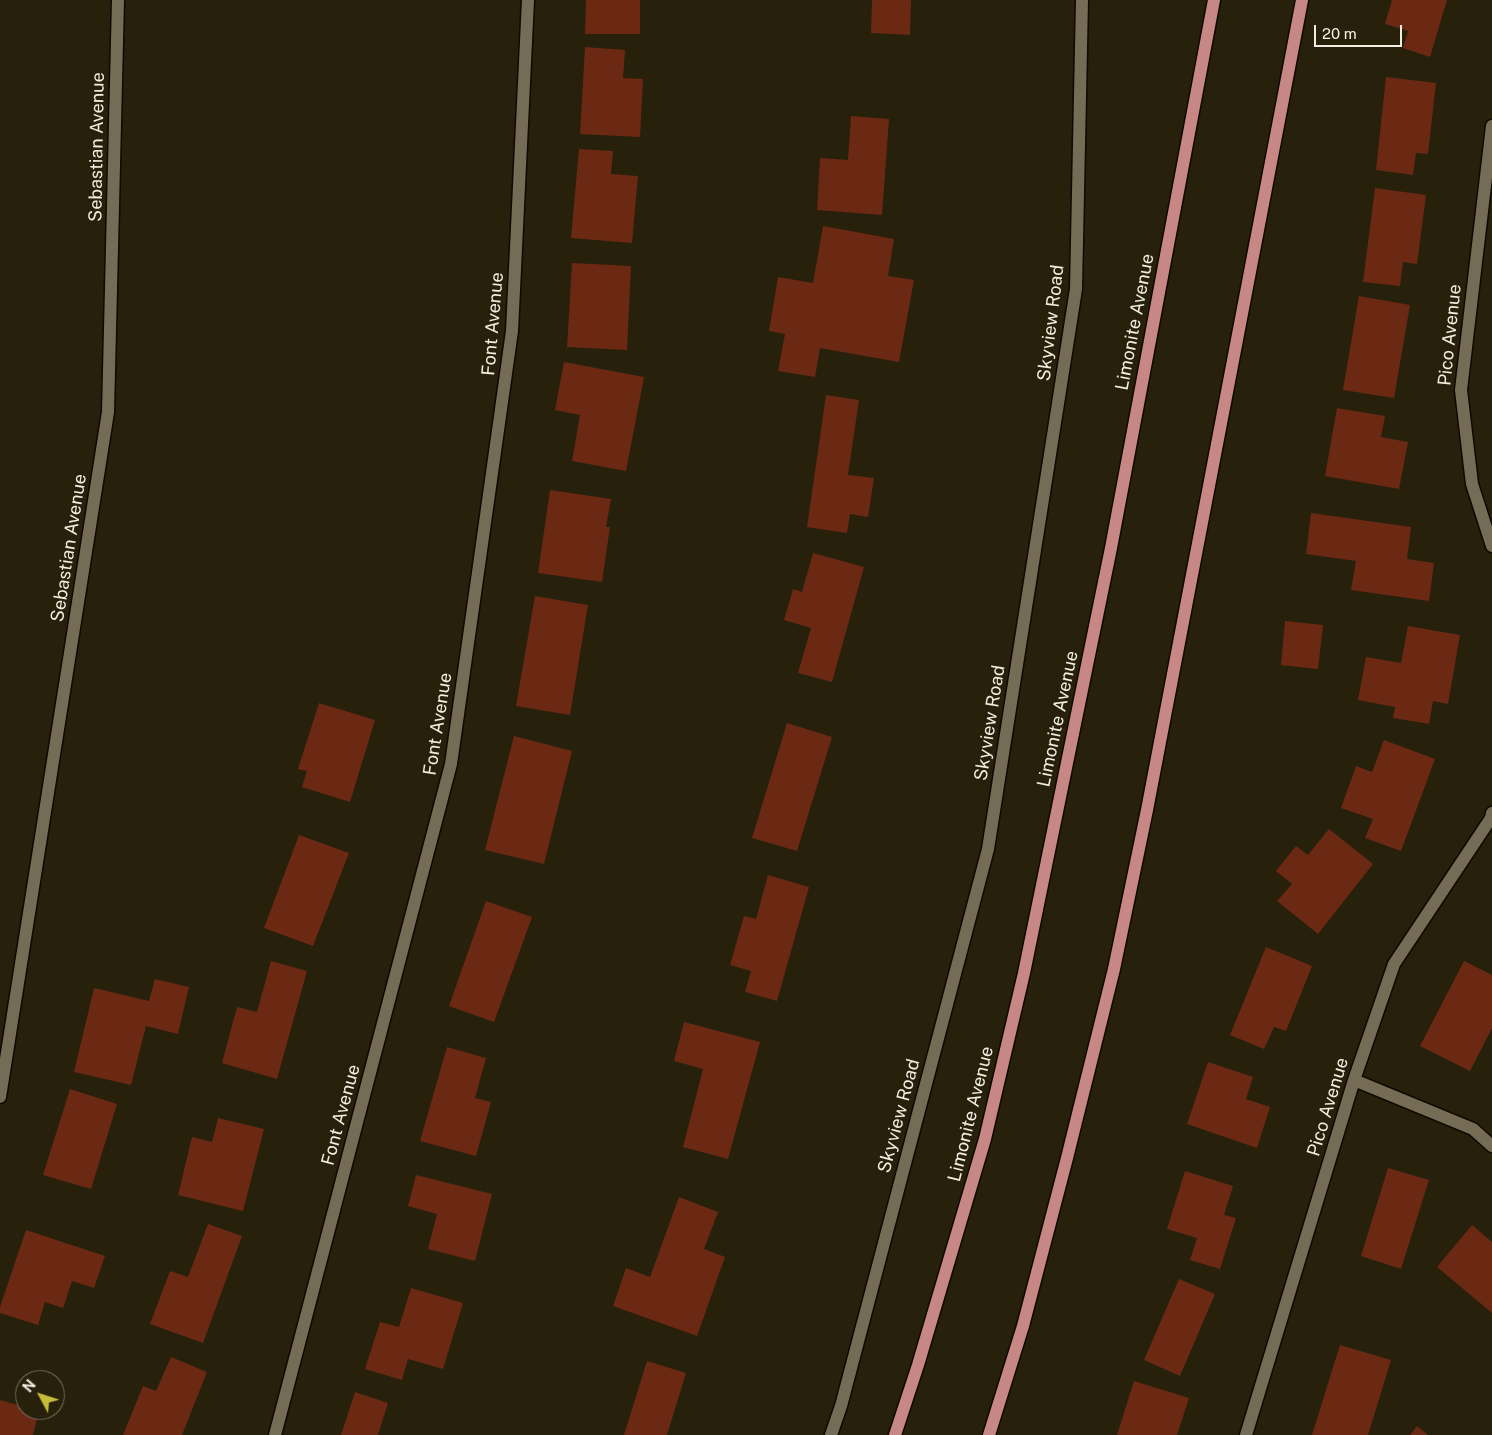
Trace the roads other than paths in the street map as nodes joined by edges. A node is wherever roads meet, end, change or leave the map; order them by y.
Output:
1 (118, 0) edge
2 (528, 0) edge
3 (1082, 0) edge
4 (1214, 0) edge
5 (1302, 0) edge
6 (1492, 126) edge
7 (1492, 546) edge
8 (1492, 813) edge
9 (1354, 1080) junction
10 (0, 1097) edge
11 (1492, 1146) edge
12 (275, 1435) edge
13 (831, 1435) edge
14 (895, 1435) edge
15 (990, 1435) edge
16 (1246, 1435) edge

1 - 10 street, Sebastian Avenue
2 - 12 street, Font Avenue
3 - 13 street, Skyview Road
4 - 14 main road, Limonite Avenue
5 - 15 main road
6 - 7 street, Pico Avenue
8 - 9 street, Pico Avenue
9 - 11 street
9 - 16 street, Pico Avenue

